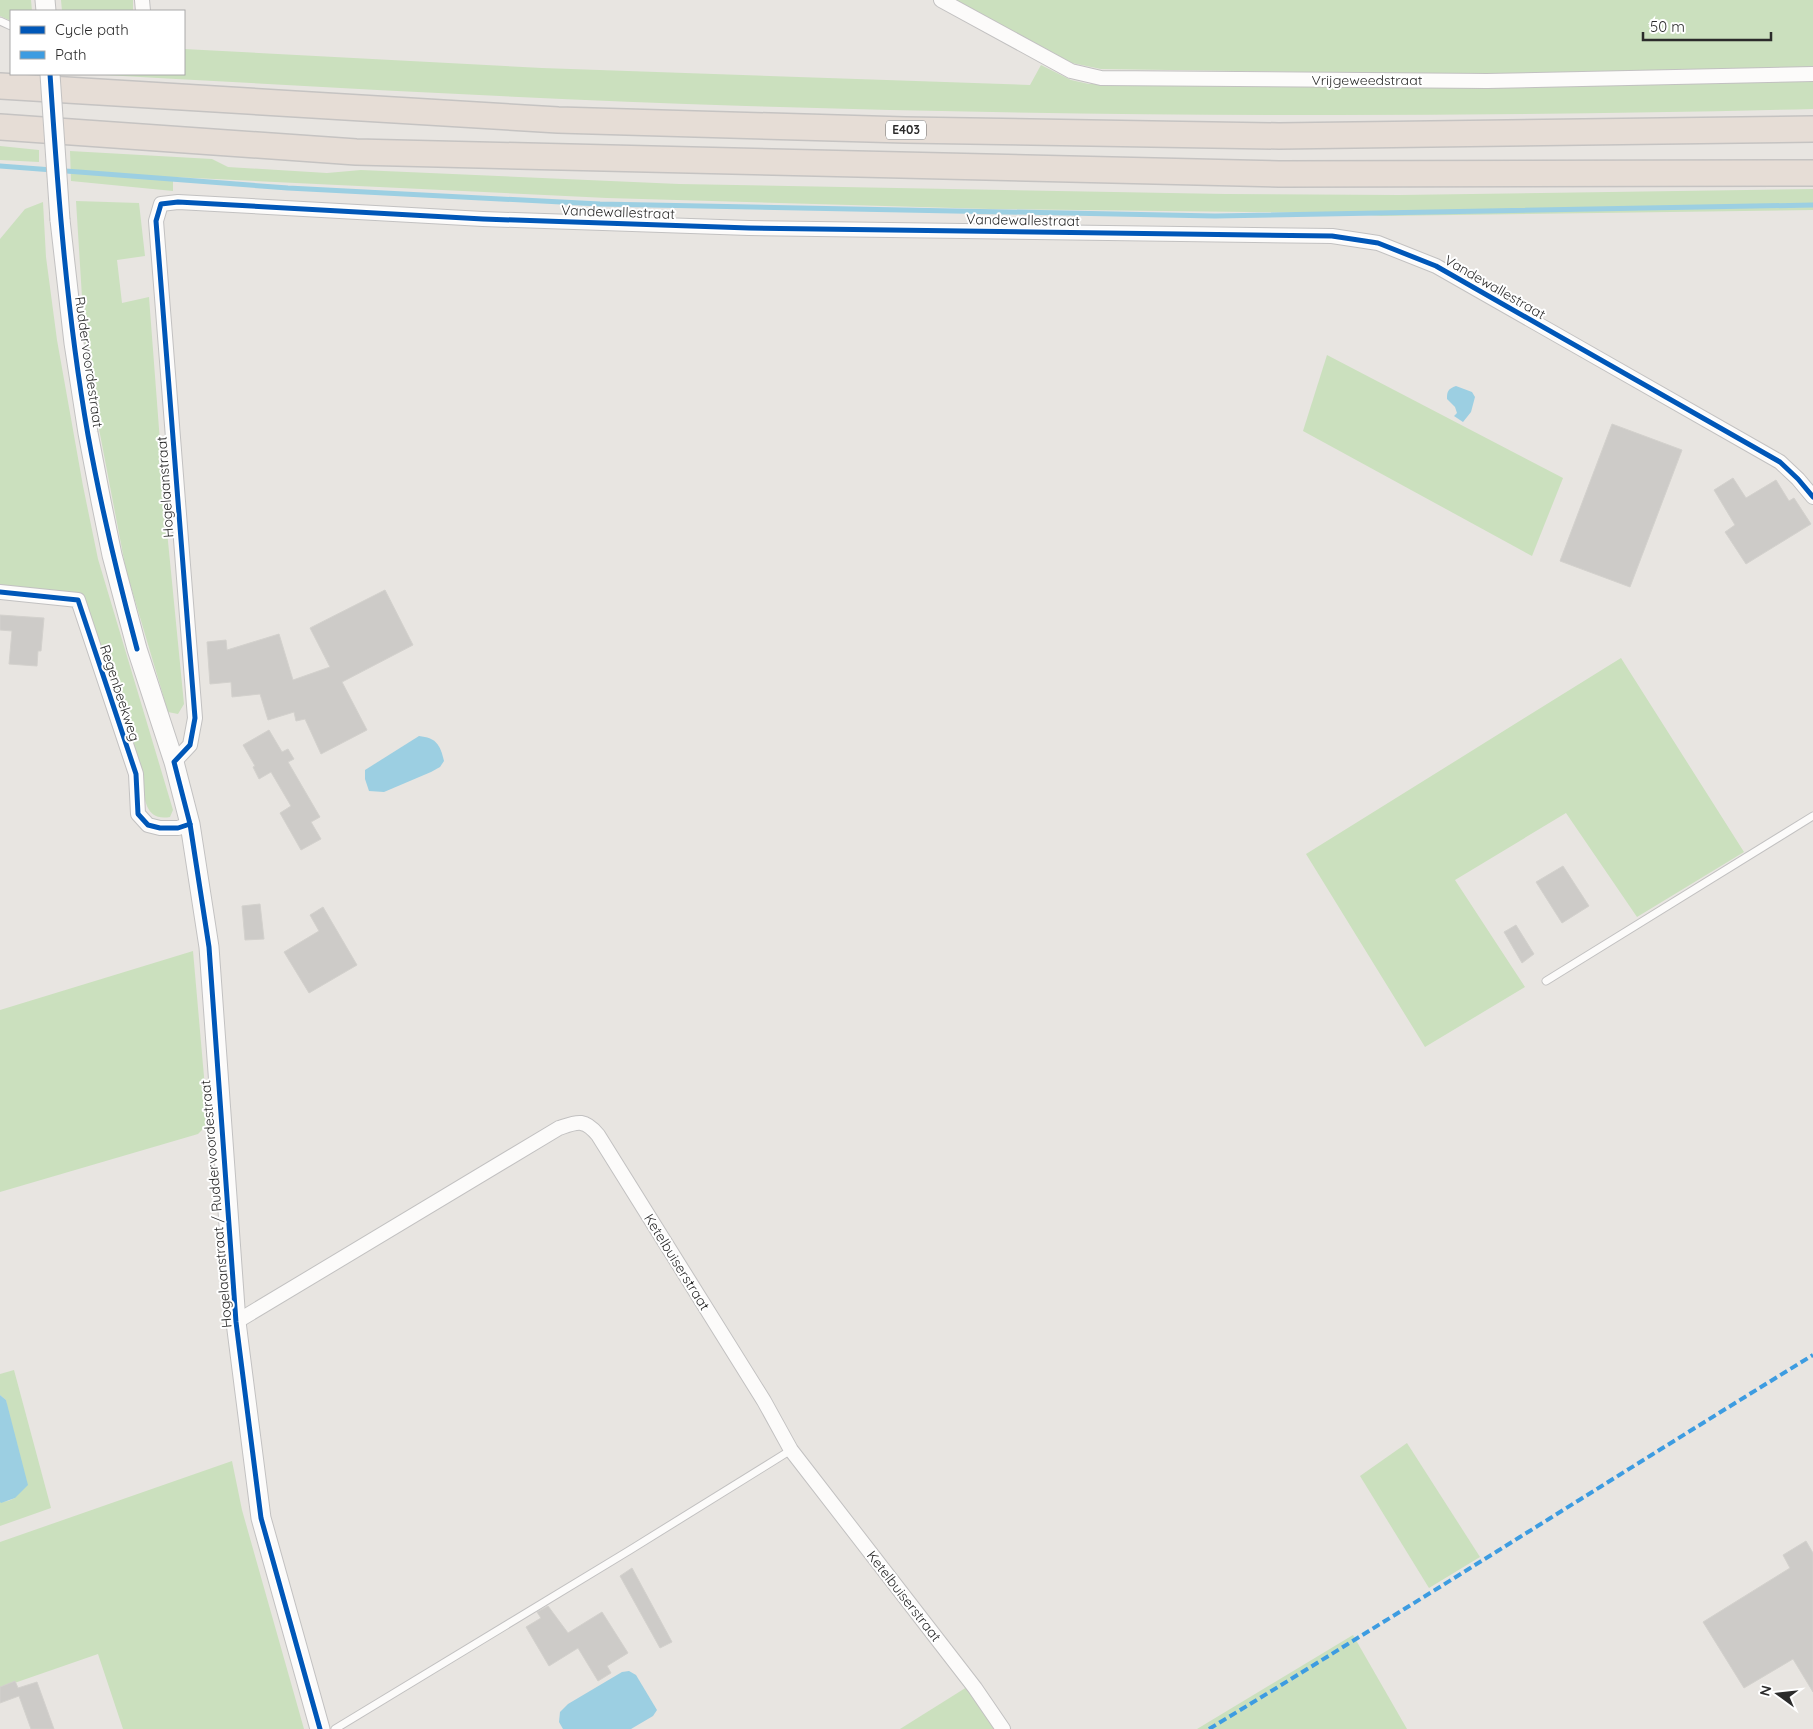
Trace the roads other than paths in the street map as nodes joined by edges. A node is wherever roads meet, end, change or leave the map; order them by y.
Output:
1 (941, 0) edge
2 (1813, 74) edge
3 (50, 75) edge
4 (0, 86) edge
5 (0, 127) edge
6 (1813, 129) edge
7 (1813, 173) edge
8 (161, 204) joint
9 (1813, 497) edge
10 (0, 592) edge
11 (174, 762) junction
12 (1813, 816) edge
13 (190, 824) junction
14 (1546, 980) dead end
15 (236, 1322) junction
16 (791, 1450) junction
17 (320, 1729) edge
18 (335, 1729) edge
19 (1003, 1729) edge

1 - 2 street, Vrijgeweedstraat
3 - 11 street, Ruddervoordestraat, bridge
4 - 6 highway, E403
5 - 7 highway
8 - 9 street, Vandewallestraat
8 - 11 street, Hogelaanstraat
10 - 13 street, Regenbeekweg
11 - 13 street, Hogelaanstraat / Ruddervoordestraat
12 - 14 lane
13 - 15 street, Hogelaanstraat / Ruddervoordestraat
15 - 16 street, Ketelbuiserstraat
15 - 17 street, Hogelaanstraat / Ruddervoordestraat
16 - 18 lane
16 - 19 street, Ketelbuiserstraat

